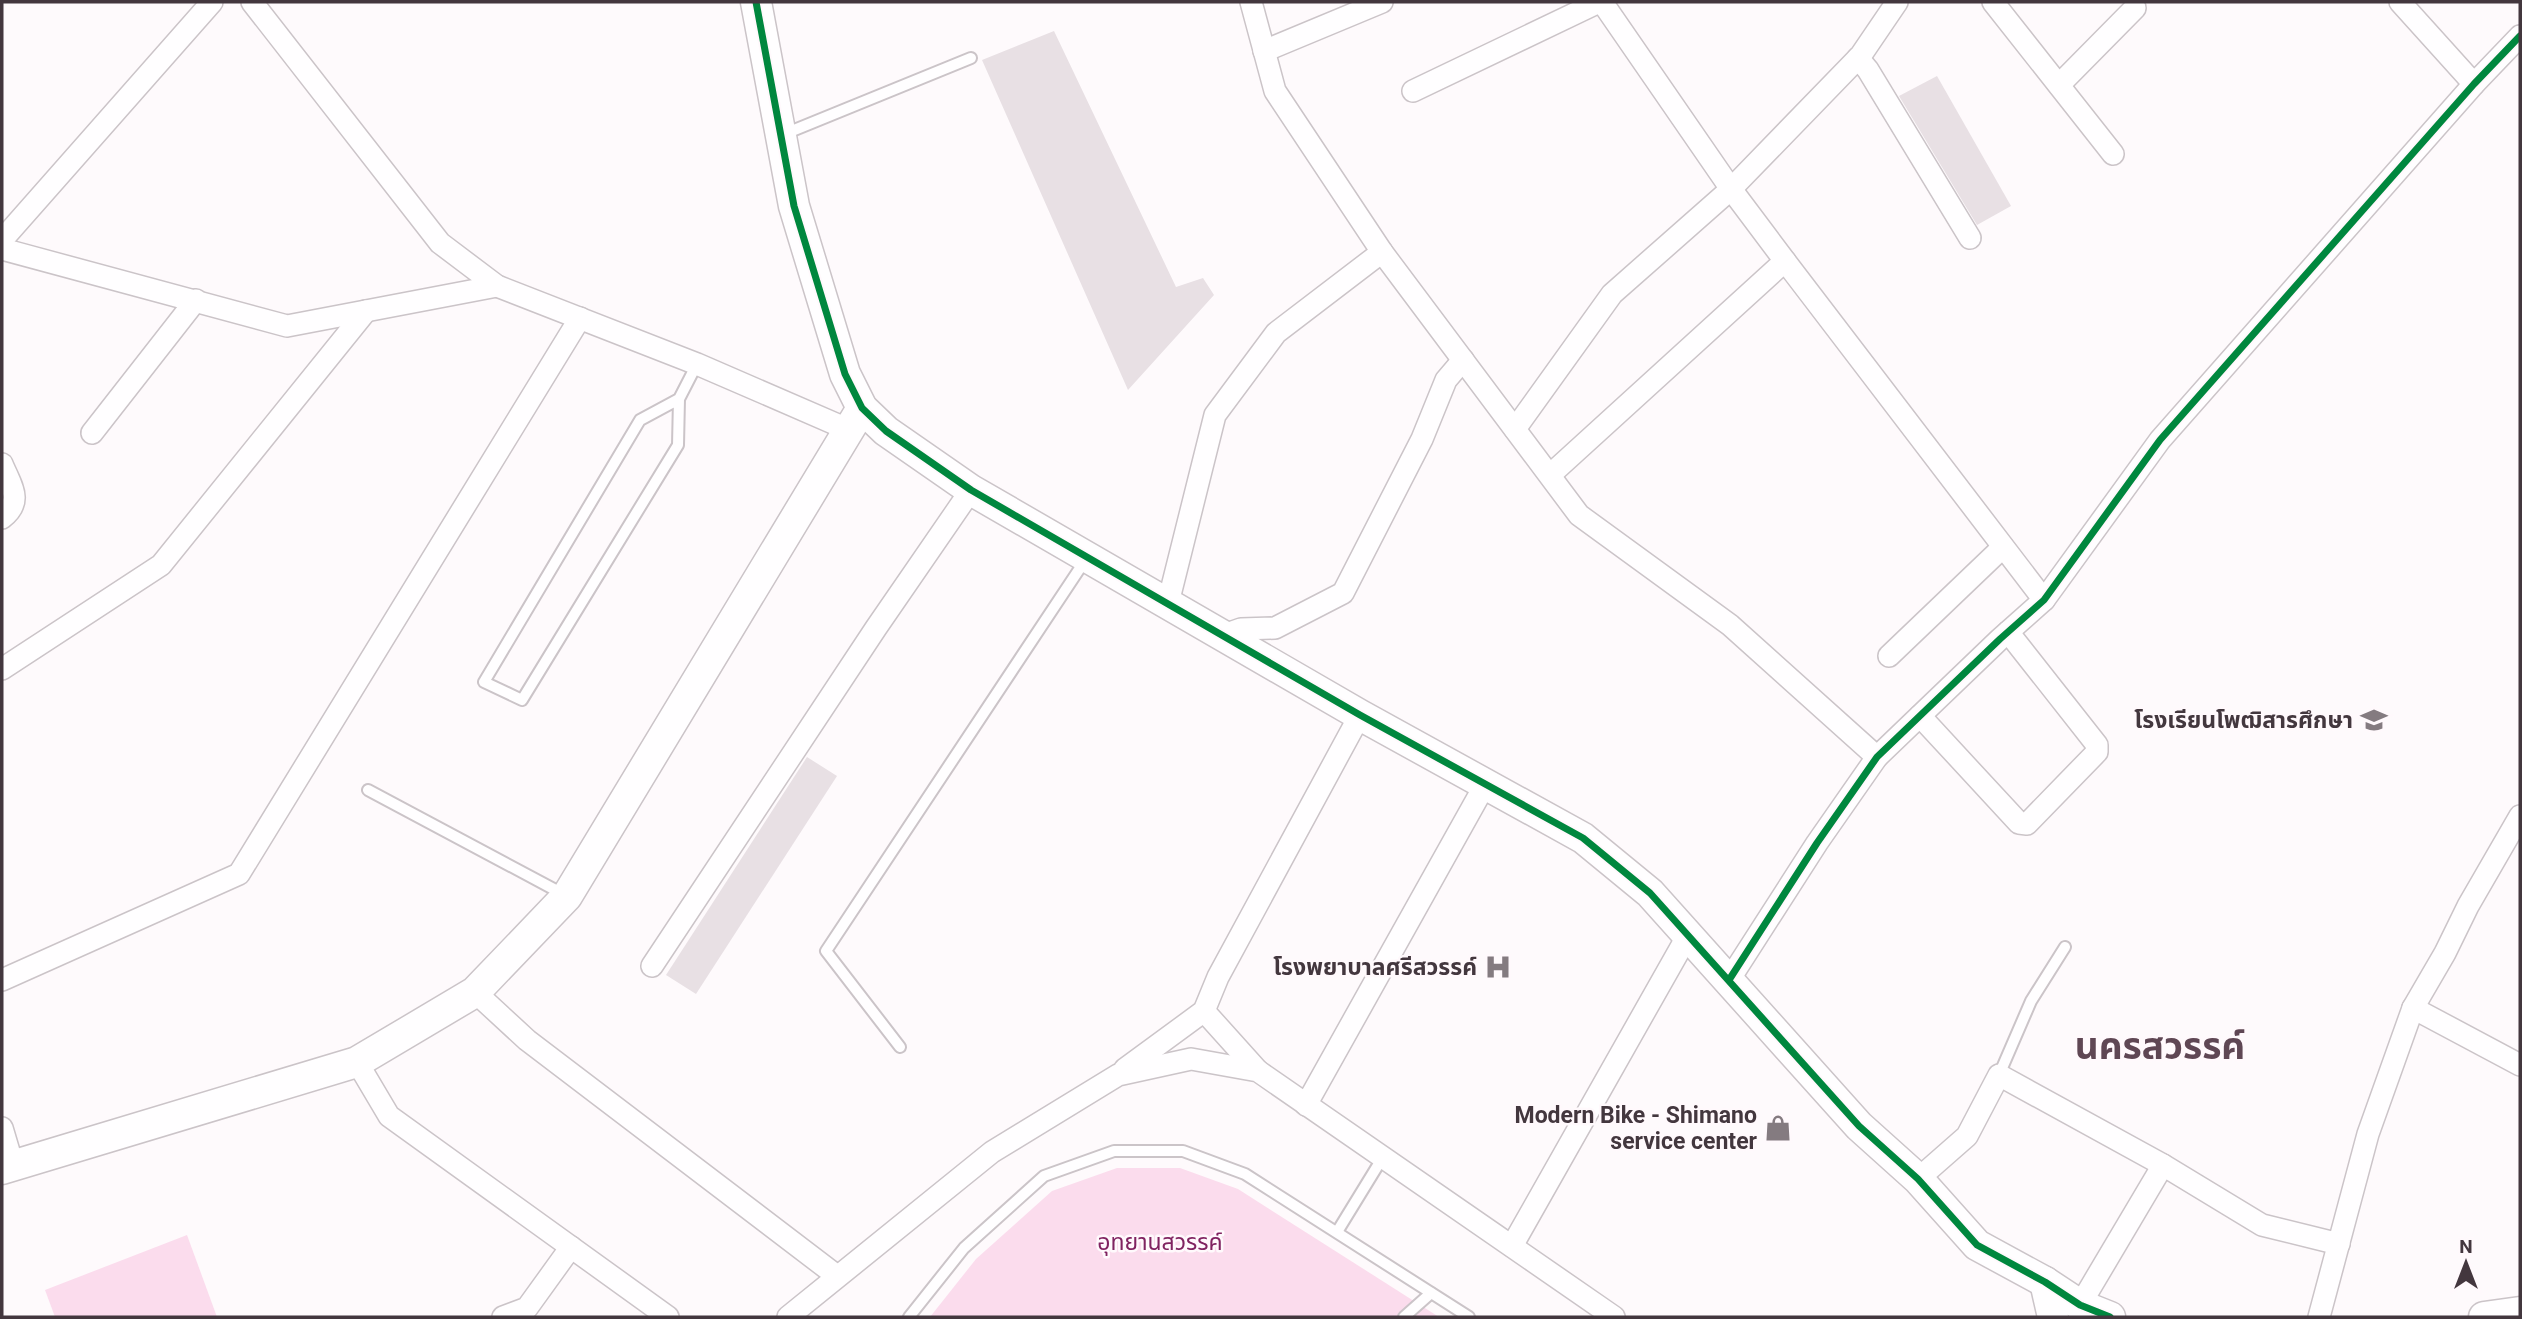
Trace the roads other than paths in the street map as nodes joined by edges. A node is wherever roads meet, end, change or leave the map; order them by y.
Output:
1 (212, 2) edge
2 (252, 2) edge
3 (755, 2) edge
4 (1251, 2) edge
5 (1382, 2) edge
6 (1600, 2) edge
7 (1898, 2) edge
8 (1993, 2) edge
9 (2400, 2) edge
10 (2135, 8) dead end
11 (2520, 36) edge
12 (1264, 51) junction
13 (971, 58) dead end
14 (1858, 58) junction
15 (2474, 84) junction
16 (2059, 85) junction
17 (1413, 91) dead end
18 (780, 135) junction
19 (2113, 154) dead end
20 (1731, 189) junction
21 (1970, 238) dead end
22 (2, 240) edge
23 (2, 249) edge
24 (1382, 252) junction
25 (1785, 261) junction
26 (497, 286) junction
27 (196, 300) junction
28 (366, 311) junction
29 (580, 318) junction
30 (1463, 360) junction
31 (697, 364) junction
32 (679, 399) junction
33 (855, 419) junction
34 (1515, 429) junction
35 (92, 433) dead end
36 (2, 464) edge
37 (1550, 475) junction
38 (971, 490) junction
39 (2, 518) edge
40 (2003, 547) junction
41 (1087, 557) junction
42 (2044, 600) junction
43 (1168, 603) junction
44 (2008, 632) junction
45 (1224, 635) junction
46 (1889, 656) dead end
47 (2, 669) edge
48 (1360, 715) junction
49 (1920, 716) junction
50 (1877, 757) junction
51 (1486, 783) junction
52 (368, 790) dead end
53 (2520, 816) edge
54 (567, 896) junction
55 (1688, 934) junction
56 (2065, 947) dead end
57 (652, 966) dead end
58 (2, 980) edge
59 (1728, 980) junction
60 (475, 992) junction
61 (2413, 1008) junction
62 (1204, 1011) junction
63 (901, 1047) dead end
64 (358, 1062) junction
65 (2520, 1065) edge
66 (1258, 1071) junction
67 (1118, 1074) junction
68 (1999, 1075) junction
69 (1306, 1105) junction
70 (2, 1128) edge
71 (1383, 1157) junction
72 (2163, 1165) junction
73 (7, 1167) edge
74 (1918, 1179) junction
75 (1337, 1232) junction
76 (2339, 1244) junction
77 (1512, 1246) junction
78 (571, 1247) junction
79 (837, 1276) junction
80 (2045, 1282) junction
81 (1431, 1293) junction
82 (2080, 1305) junction
83 (2520, 1312) edge
84 (503, 1317) edge
85 (668, 1317) edge
86 (788, 1317) edge
87 (909, 1317) edge
88 (1404, 1317) edge
89 (1469, 1317) edge
90 (1614, 1317) edge
91 (2053, 1317) edge
92 (2110, 1317) edge
93 (2319, 1317) edge
94 (2484, 1317) edge

1 - 22 street
2 - 26 street
3 - 18 street
4 - 12 street
5 - 12 street
6 - 17 street
6 - 20 street
7 - 14 street
8 - 16 street
9 - 15 street
10 - 16 street
11 - 15 street
12 - 24 street
13 - 18 lane
14 - 20 street
14 - 21 street
15 - 42 street
16 - 19 street
18 - 33 street
20 - 25 street
20 - 34 street
23 - 27 street
24 - 30 street
24 - 43 street
25 - 37 street
25 - 40 street
26 - 28 street
26 - 29 street
27 - 28 street
27 - 35 street
28 - 47 street
29 - 31 street
29 - 58 street
30 - 34 street
30 - 45 street
31 - 32 lane
31 - 33 street
32 - 32 lane
33 - 38 street
33 - 54 street
34 - 37 street
36 - 39 street
37 - 50 street
38 - 41 street
38 - 57 street
40 - 42 street
40 - 46 street
41 - 43 street
41 - 63 lane
42 - 44 street
43 - 45 street
44 - 49 street
44 - 49 street
45 - 48 street
48 - 51 street
48 - 62 street
49 - 50 street
50 - 59 street
51 - 55 street
51 - 69 street
52 - 54 lane
53 - 61 street
54 - 60 street
55 - 59 street
55 - 77 street
56 - 68 lane
59 - 74 street
60 - 64 street
60 - 79 street
61 - 65 street
61 - 76 street
62 - 66 street
62 - 67 street
64 - 73 street
64 - 78 street
66 - 67 street
66 - 69 street
67 - 79 street
68 - 72 street
68 - 74 street
69 - 71 street
70 - 73 street
71 - 75 lane
71 - 77 street
72 - 76 street
72 - 82 street
74 - 80 street
75 - 81 lane
75 - 87 lane
76 - 93 street
77 - 90 street
78 - 84 street
78 - 85 street
79 - 86 street
80 - 82 street
80 - 91 street
81 - 88 lane
81 - 89 lane
82 - 92 street
83 - 94 street

